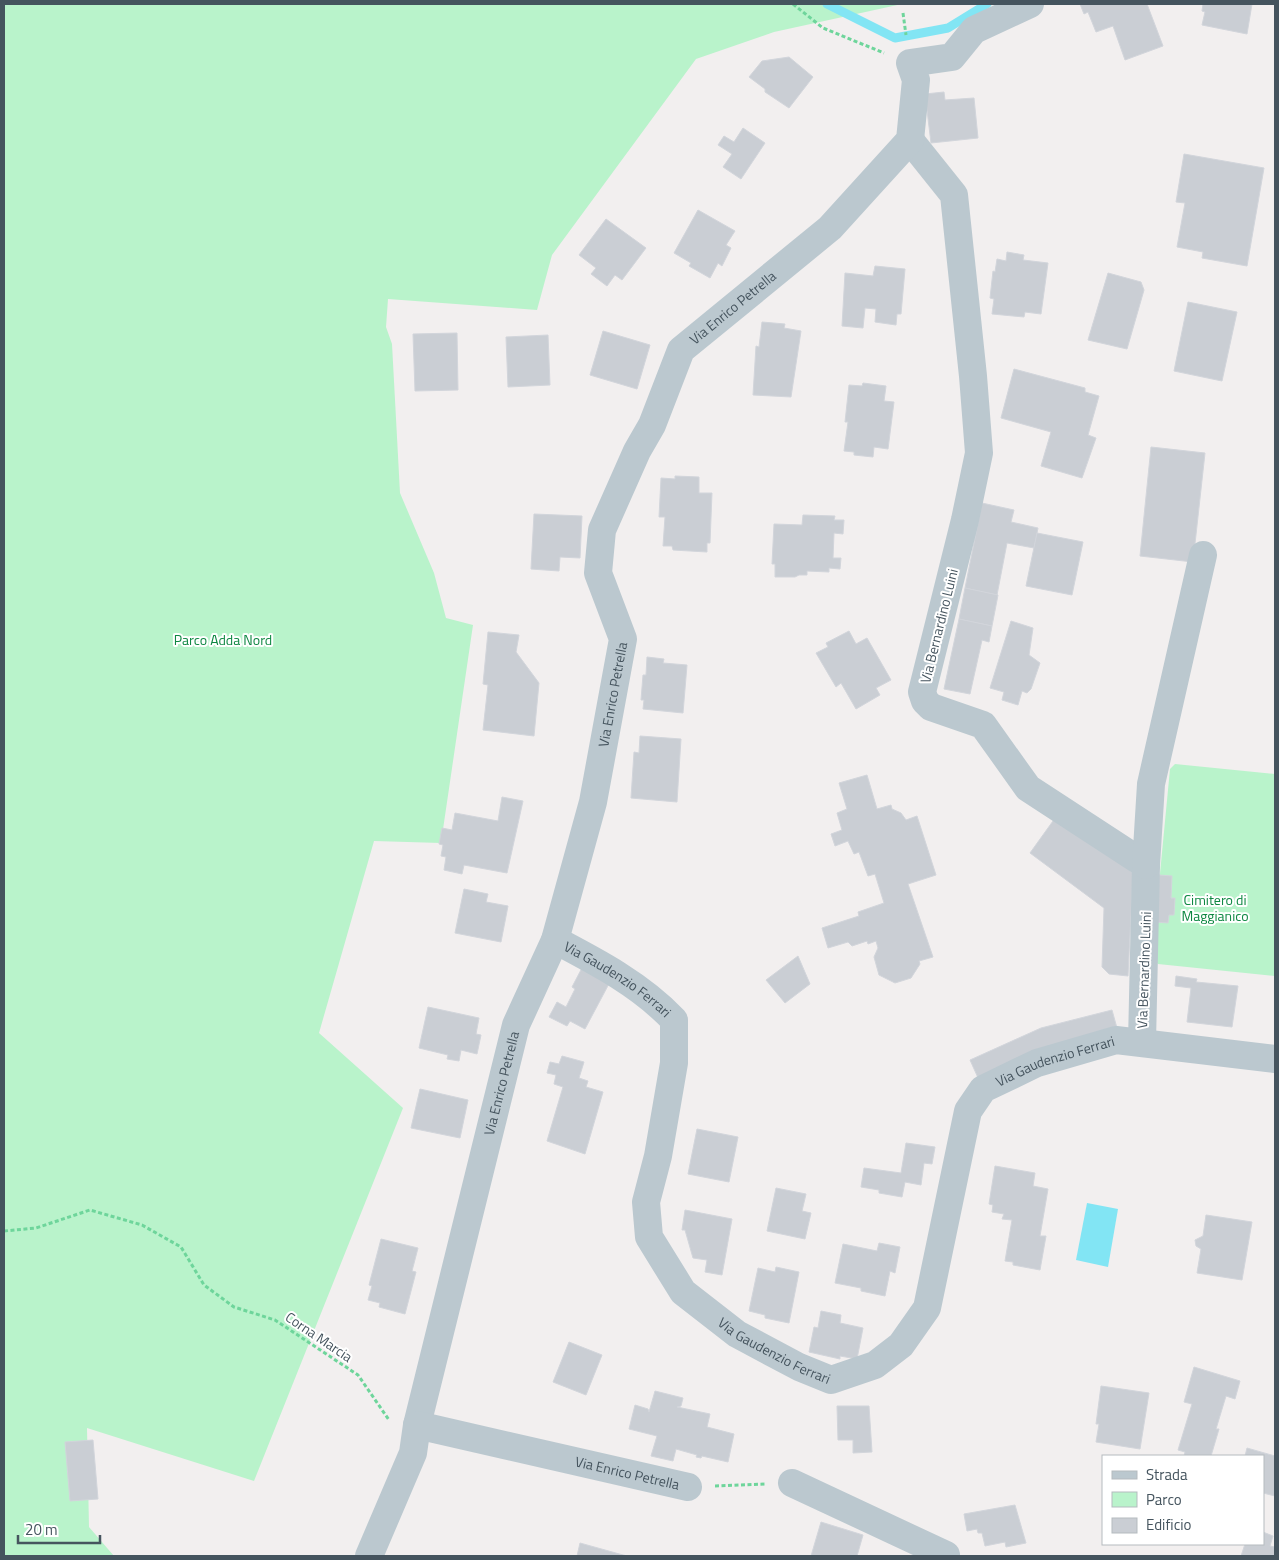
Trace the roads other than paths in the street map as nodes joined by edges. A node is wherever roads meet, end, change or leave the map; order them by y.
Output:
1 (1030, 4) edge
2 (910, 140) junction
3 (1202, 554) dead end
4 (1146, 865) junction
5 (555, 940) junction
6 (1142, 1042) junction
7 (1275, 1059) edge
8 (417, 1425) junction
9 (792, 1483) road end
10 (688, 1487) road end
11 (946, 1555) dead end
12 (369, 1556) edge

1 - 2 street
2 - 4 street, Via Bernardino Luini
2 - 5 street, Via Enrico Petrella
3 - 4 street
4 - 6 street, Via Bernardino Luini
5 - 6 street, Via Gaudenzio Ferrari
5 - 8 street, Via Enrico Petrella
6 - 7 street, Via Gaudenzio Ferrari
8 - 10 street, Via Enrico Petrella
8 - 12 street, Via Enrico Petrella
9 - 11 street

